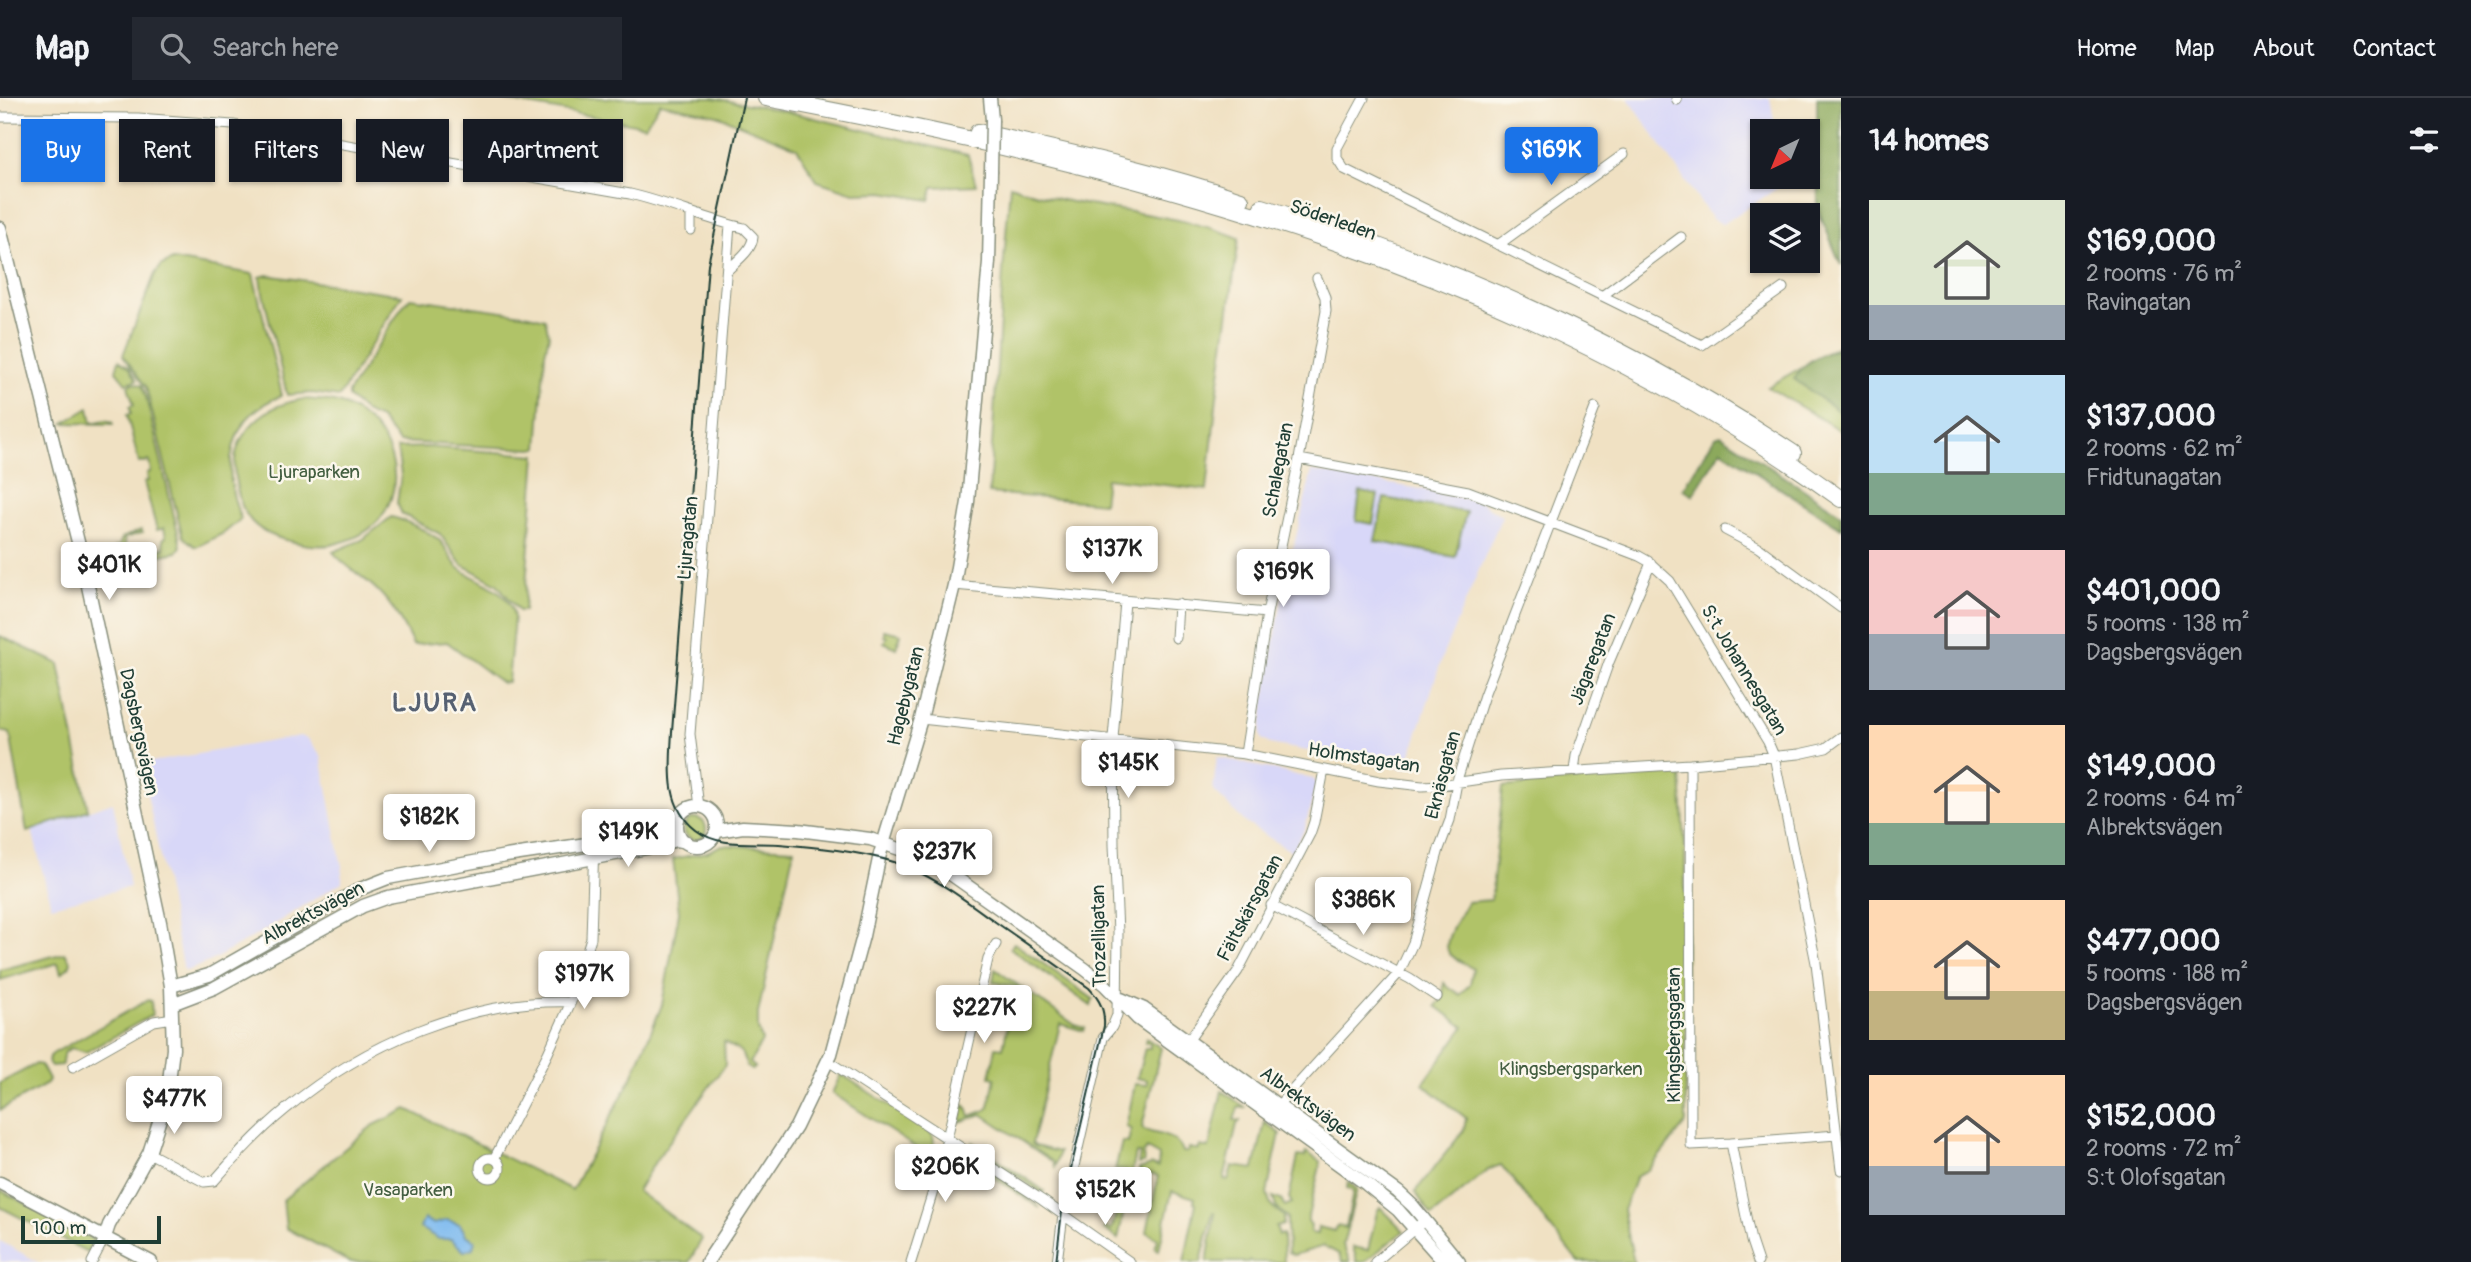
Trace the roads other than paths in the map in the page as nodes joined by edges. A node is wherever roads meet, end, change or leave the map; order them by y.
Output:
1 (766, 98) edge
2 (821, 98) edge
3 (990, 98) edge
4 (1364, 98) edge
5 (0, 117) edge
6 (1624, 154) dead end
7 (691, 213) junction
8 (730, 225) junction
9 (0, 228) edge
10 (691, 230) dead end
11 (1681, 237) dead end
12 (1499, 245) junction
13 (727, 271) junction
14 (1317, 278) dead end
15 (1783, 288) dead end
16 (1602, 296) junction
17 (1595, 408) dead end
18 (1299, 459) junction
19 (1841, 485) edge
20 (1841, 499) edge
21 (1551, 523) junction
22 (1724, 530) dead end
23 (1651, 563) junction
24 (954, 585) junction
25 (1125, 602) junction
26 (1178, 604) junction
27 (1841, 608) edge
28 (1267, 613) junction
29 (1175, 638) dead end
30 (921, 719) junction
31 (1841, 737) edge
32 (1112, 738) junction
33 (1245, 754) junction
34 (1774, 756) junction
35 (1690, 765) junction
36 (1324, 770) junction
37 (1574, 771) junction
38 (1456, 783) junction
39 (699, 807) junction
40 (714, 817) junction
41 (677, 824) junction
42 (743, 827) junction
43 (717, 831) junction
44 (594, 842) junction
45 (687, 842) junction
46 (884, 843) junction
47 (594, 858) junction
48 (1271, 905) junction
49 (996, 944) dead end
50 (1399, 972) junction
51 (171, 986) junction
52 (1437, 997) dead end
53 (1117, 998) junction
54 (571, 1002) junction
55 (172, 1004) junction
56 (173, 1018) junction
57 (1185, 1046) junction
58 (828, 1061) junction
59 (73, 1067) dead end
60 (1274, 1110) junction
61 (1837, 1135) junction
62 (948, 1137) junction
63 (1731, 1143) junction
64 (149, 1153) junction
65 (494, 1159) dead end
66 (1841, 1170) edge
67 (0, 1183) edge
68 (1063, 1215) junction
69 (1420, 1224) junction
70 (105, 1237) junction
71 (92, 1262) edge
72 (151, 1262) edge
73 (707, 1262) edge
74 (911, 1262) edge
75 (1057, 1262) edge
76 (1130, 1262) edge
77 (1375, 1262) edge
78 (1444, 1262) edge
79 (1460, 1262) edge
80 (1758, 1262) edge

1 - 20 highway, Söderleden
2 - 19 highway, Söderleden
3 - 24 main road, Hagebygatan, bridge
4 - 12 street
5 - 7 street
6 - 12 street
7 - 8 street
7 - 10 street
8 - 13 street, Ljuragatan
8 - 13 street
9 - 51 main road, Dagsbergsvägen
11 - 16 street
12 - 16 street
13 - 39 street, Ljuragatan
14 - 18 street, Schalegatan
15 - 16 street
17 - 21 street, Eknäsgatan
18 - 21 street, S:t Johannesgatan
18 - 28 street, Schalegatan
21 - 23 street, S:t Johannesgatan
21 - 38 street, Eknäsgatan
22 - 27 street
23 - 34 street, S:t Johannesgatan
23 - 37 street, Jägaregatan
24 - 25 street
24 - 30 main road, Hagebygatan
25 - 26 street
25 - 32 street, Trozelligatan
26 - 28 street
26 - 29 street
28 - 33 street, Schalegatan
30 - 32 street, Holmstagatan
30 - 46 main road, Hagebygatan
31 - 34 street, Holmstagatan
32 - 33 street, Holmstagatan
32 - 53 street, Trozelligatan
33 - 36 street, Holmstagatan
34 - 35 street, Holmstagatan
34 - 61 street, S:t Johannesgatan
35 - 37 street, Holmstagatan
35 - 63 street, Klingsbergsgatan
36 - 38 street, Holmstagatan
36 - 48 street, Fältskärsgatan
37 - 38 street, Holmstagatan
38 - 50 street, Eknäsgatan
39 - 40 main road
39 - 41 main road
40 - 42 main road, Albrektsvägen
40 - 43 main road
41 - 44 main road, Albrektsvägen
41 - 45 main road
42 - 43 main road, Albrektsvägen
42 - 46 main road, Albrektsvägen
43 - 45 main road
44 - 47 street
44 - 51 main road, Albrektsvägen
45 - 47 main road, Albrektsvägen
46 - 53 main road, Albrektsvägen
46 - 58 main road, Hagebygatan
47 - 54 street
47 - 55 main road, Albrektsvägen
48 - 50 street
48 - 57 street, Fältskärsgatan
49 - 62 street
50 - 52 street
50 - 60 street, Eknäsgatan
51 - 55 main road, Dagsbergsvägen
53 - 57 main road, Albrektsvägen
53 - 68 street, Trozelligatan
54 - 64 street
54 - 65 street
55 - 56 main road, Dagsbergsvägen
56 - 59 street
56 - 64 main road, Dagsbergsvägen
57 - 60 main road, Albrektsvägen
58 - 62 street
58 - 73 main road, Hagebygatan
60 - 69 main road, Albrektsvägen
61 - 63 street
61 - 66 street, S:t Johannesgatan
62 - 68 street
62 - 74 street
63 - 80 street
64 - 70 main road, Dagsbergsvägen
67 - 70 main road
68 - 75 street, Trozelligatan
68 - 76 street
69 - 77 street
69 - 78 main road, Albrektsvägen
69 - 79 main road, Albrektsvägen
70 - 71 street
70 - 72 main road

